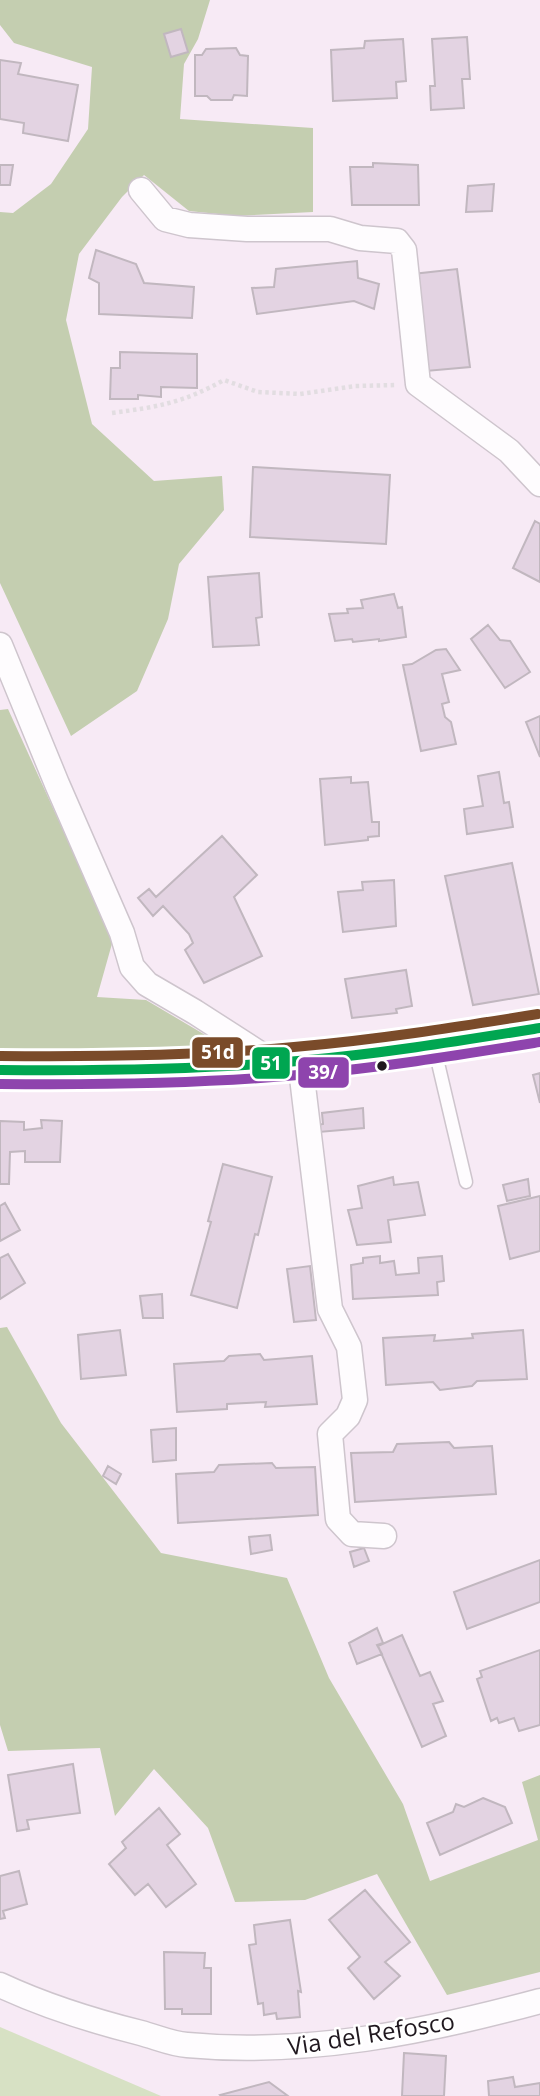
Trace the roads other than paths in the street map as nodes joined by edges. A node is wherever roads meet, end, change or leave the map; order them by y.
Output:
1 (141, 190) dead end
2 (540, 484) edge
3 (0, 645) edge
4 (540, 1028) edge
5 (433, 1044) junction
6 (287, 1062) junction
7 (0, 1070) edge
8 (466, 1182) dead end
9 (384, 1536) dead end
10 (0, 1985) edge
11 (540, 2001) edge

1 - 2 street
3 - 6 street
4 - 5 main road
5 - 6 main road
5 - 8 lane
6 - 7 main road
6 - 9 street
10 - 11 street, Via del Refosco

